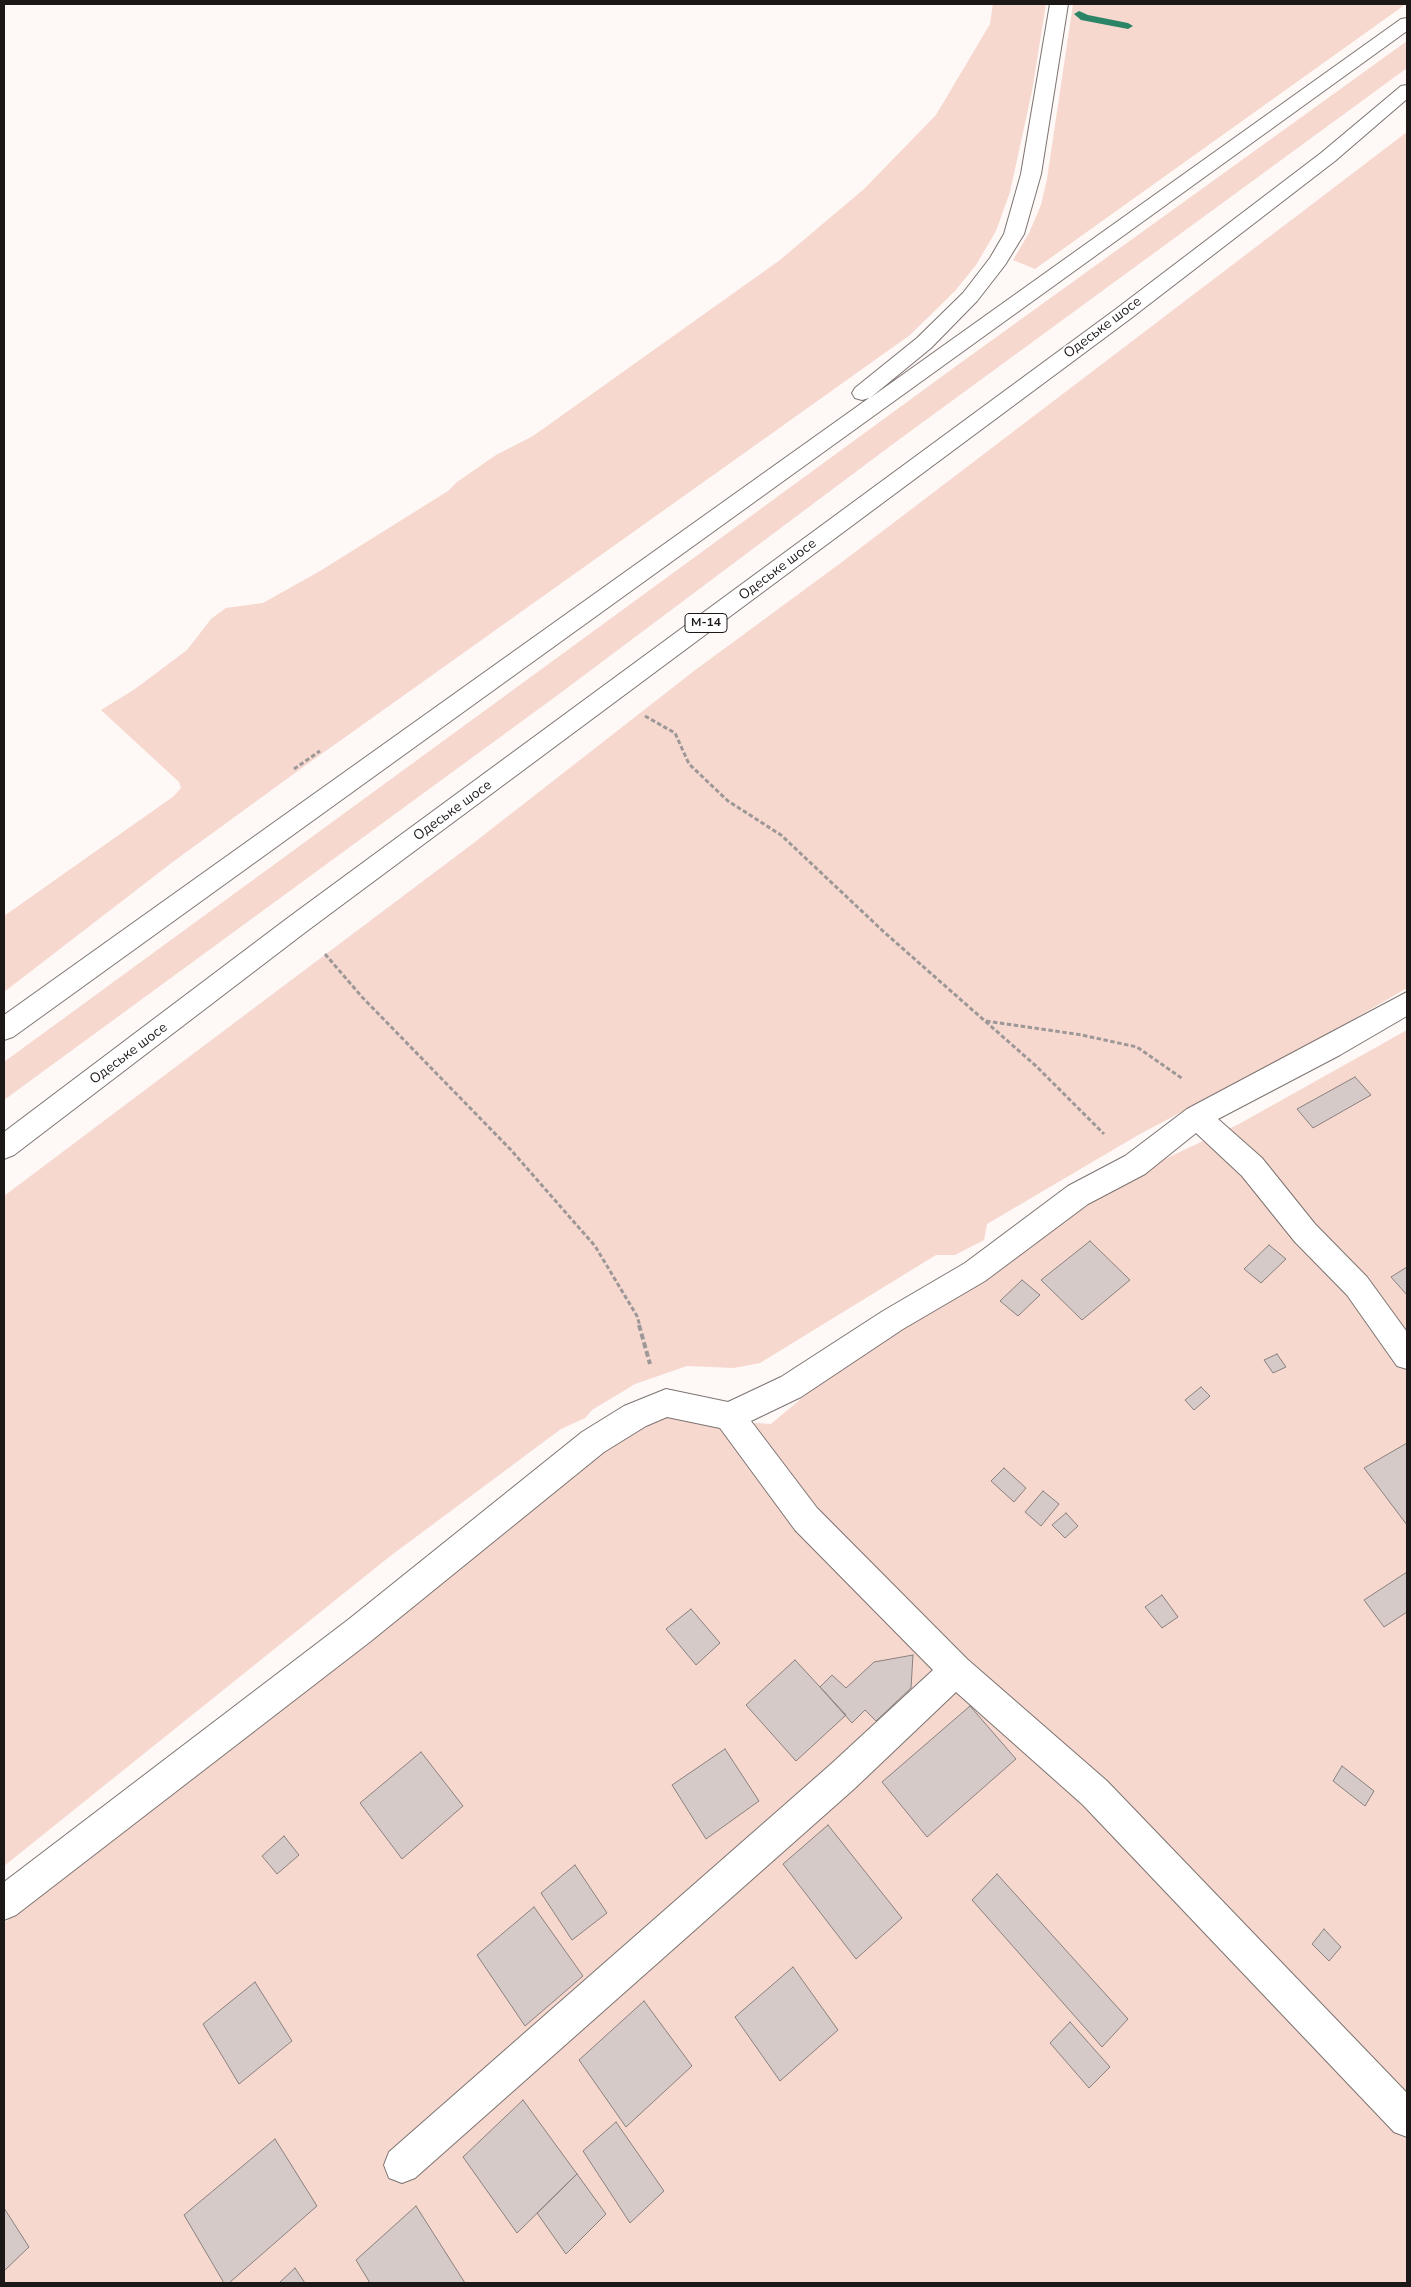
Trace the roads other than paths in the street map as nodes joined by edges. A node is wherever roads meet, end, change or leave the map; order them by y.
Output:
1 (1059, 4) edge
2 (1407, 23) edge
3 (1406, 92) edge
4 (763, 485) junction
5 (1407, 1003) edge
6 (4, 1029) edge
7 (1206, 1113) junction
8 (4, 1147) edge
9 (1407, 1356) edge
10 (729, 1416) junction
11 (956, 1670) junction
12 (4, 1903) edge
13 (1407, 2119) edge
14 (402, 2165) dead end

1 - 4 main road
2 - 4 main road
3 - 8 main road, Одеське шосе / М-14
4 - 6 main road
5 - 7 main road
7 - 9 main road
7 - 10 main road
10 - 11 main road
10 - 12 main road
11 - 13 main road
11 - 14 main road

